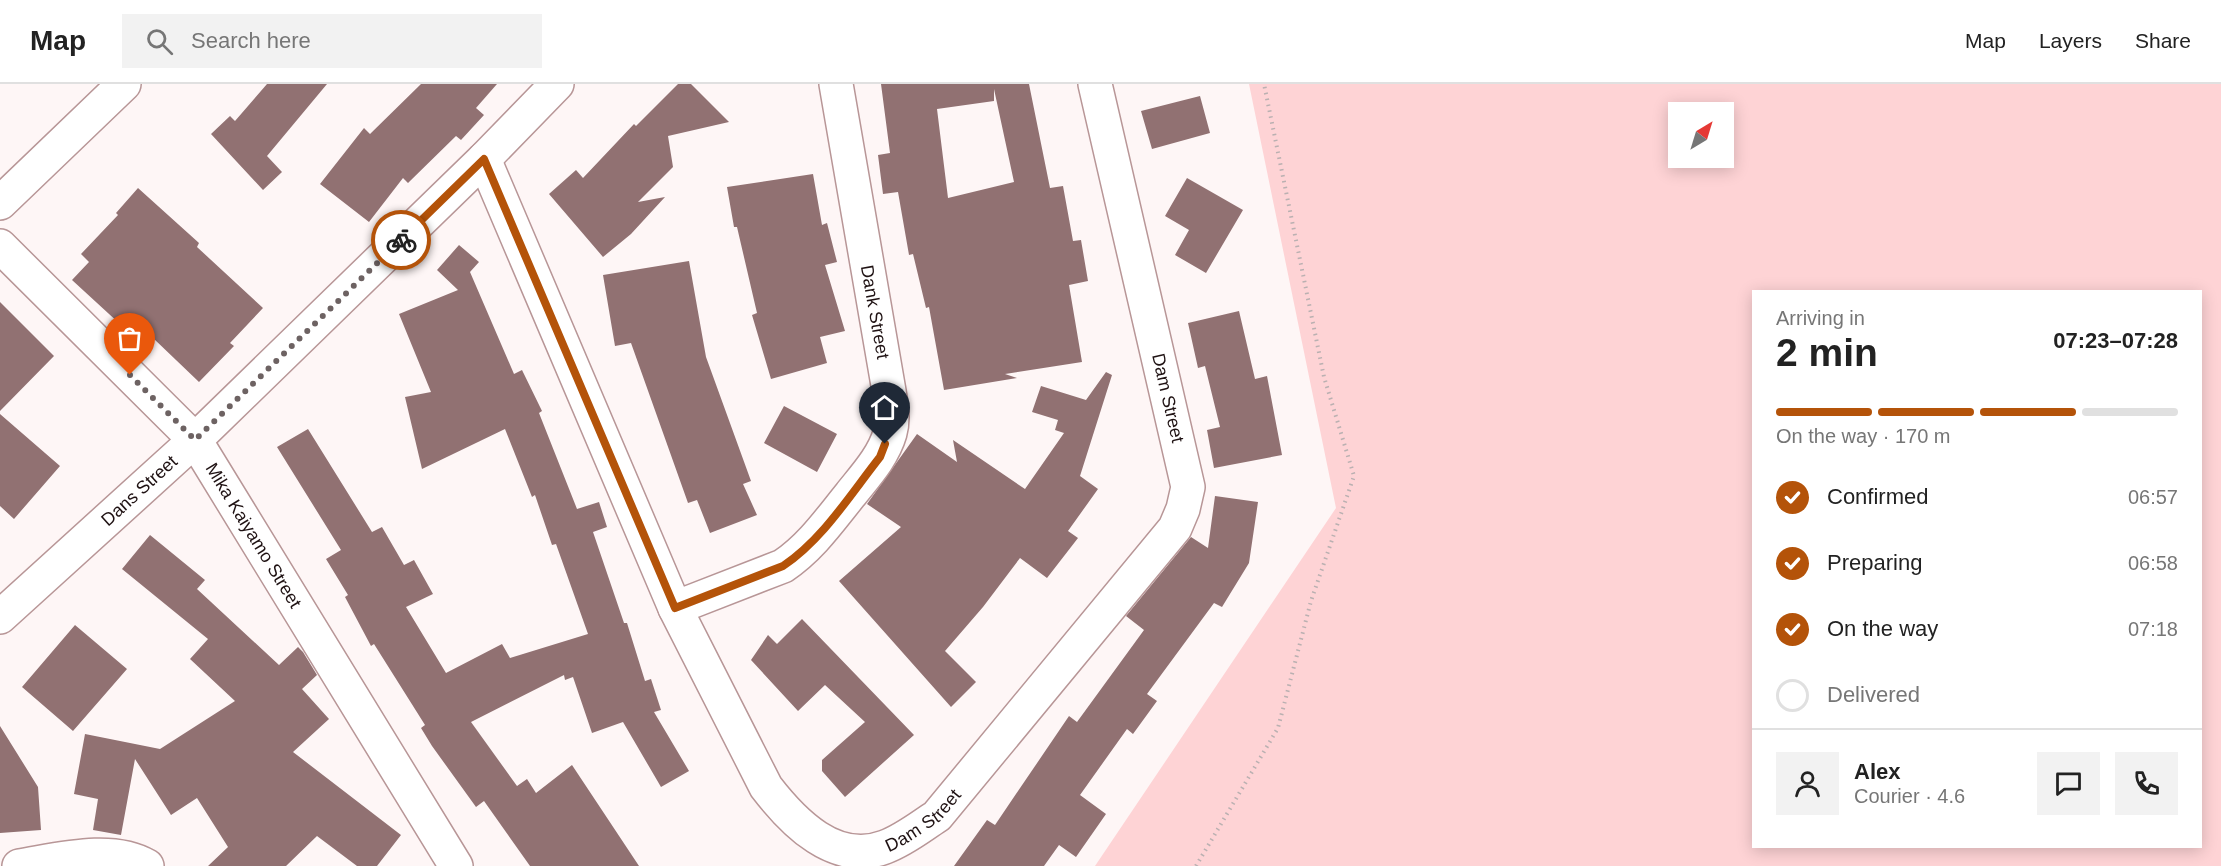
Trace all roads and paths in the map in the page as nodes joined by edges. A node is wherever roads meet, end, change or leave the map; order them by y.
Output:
1 (124, 84) edge
2 (557, 84) edge
3 (836, 84) edge
4 (1095, 84) edge
5 (1264, 84) edge
6 (484, 159) junction
7 (0, 202) edge
8 (0, 246) edge
9 (195, 440) junction
10 (675, 608) junction
11 (0, 617) edge
12 (19, 866) edge
13 (147, 866) edge
14 (456, 866) edge
15 (1196, 866) edge

1 - 7 street
2 - 6 street, Dans Street
3 - 10 street, Dank Street
4 - 10 street, Dam Street
5 - 15 path
6 - 9 street, Dans Street
6 - 10 street, Dam Street
8 - 9 street, Mika Kaiyamo Street
9 - 11 street, Dans Street
9 - 14 street, Mika Kaiyamo Street
12 - 13 street

